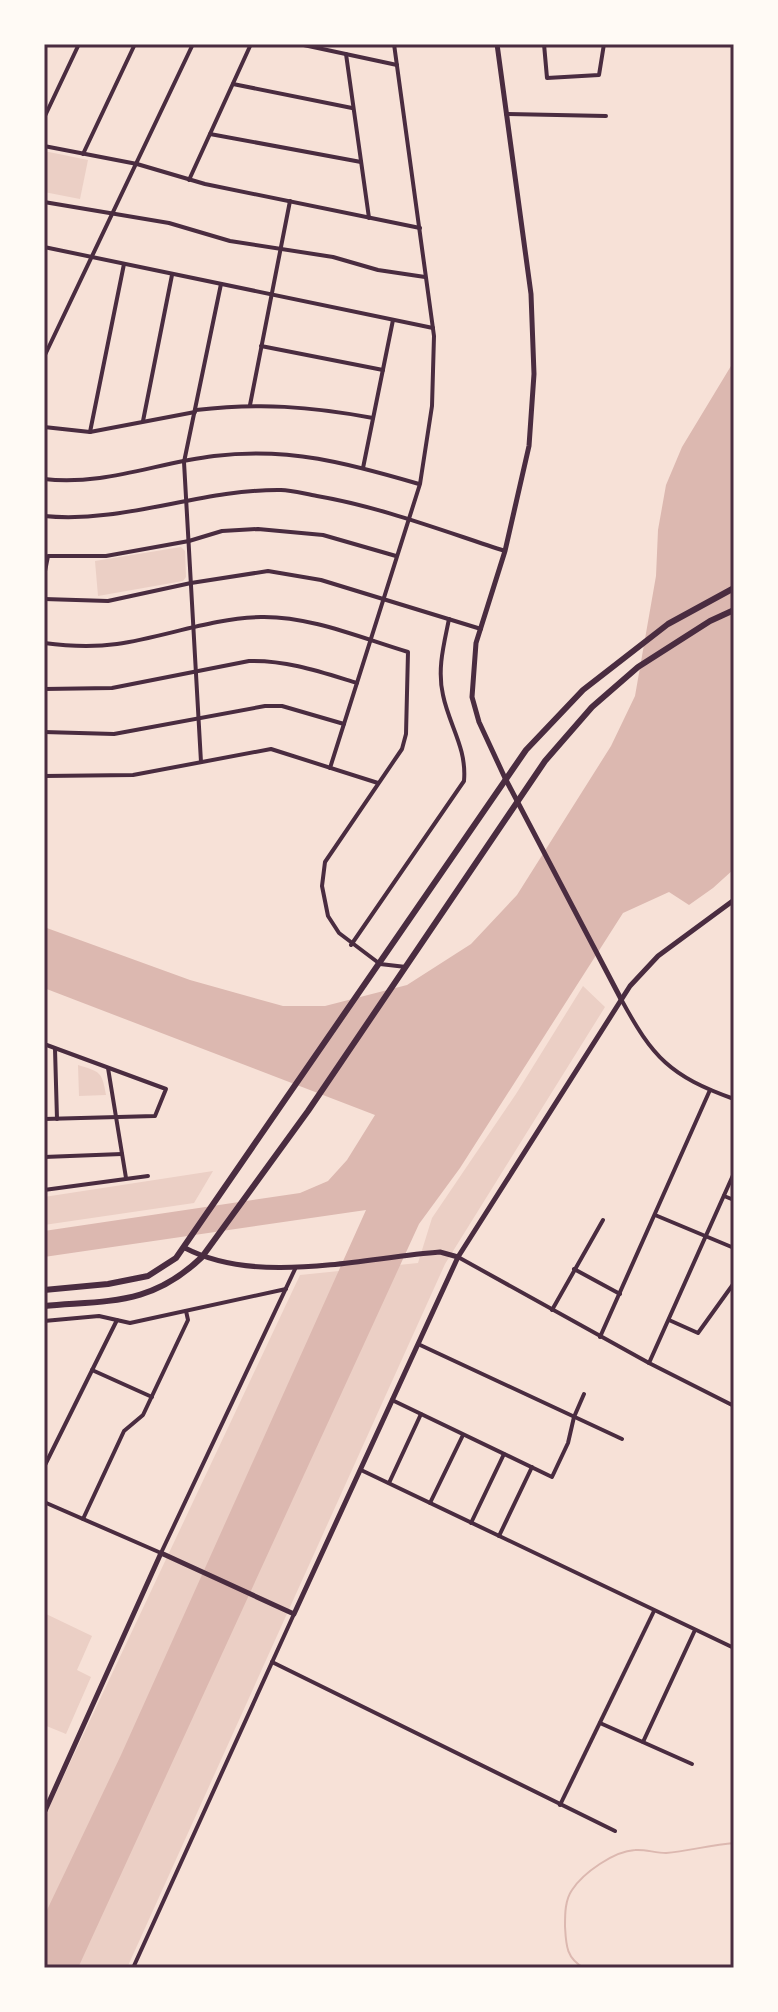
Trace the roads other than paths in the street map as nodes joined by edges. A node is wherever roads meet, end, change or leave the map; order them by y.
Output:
1 (79, 44) edge
2 (135, 44) edge
3 (193, 44) edge
4 (251, 44) edge
5 (299, 44) edge
6 (394, 44) edge
7 (497, 44) edge
8 (544, 44) edge
9 (604, 44) edge
10 (346, 54) junction
11 (397, 65) junction
12 (233, 84) junction
13 (353, 108) junction
14 (506, 114) junction
15 (606, 116) dead end
16 (44, 118) edge
17 (210, 134) junction
18 (44, 146) edge
19 (83, 154) junction
20 (361, 162) junction
21 (137, 164) junction
22 (189, 180) junction
23 (290, 201) junction
24 (44, 202) edge
25 (113, 214) junction
26 (369, 218) junction
27 (420, 228) junction
28 (44, 247) edge
29 (281, 248) junction
30 (93, 258) junction
31 (124, 264) junction
32 (172, 274) junction
33 (426, 278) junction
34 (221, 284) junction
35 (271, 294) junction
36 (393, 320) junction
37 (433, 328) junction
38 (261, 346) junction
39 (44, 357) edge
40 (383, 370) junction
41 (250, 405) junction
42 (196, 411) junction
43 (373, 418) junction
44 (143, 421) junction
45 (44, 427) edge
46 (90, 432) junction
47 (184, 462) junction
48 (363, 468) junction
49 (44, 479) edge
50 (420, 484) junction
51 (187, 501) junction
52 (44, 516) edge
53 (407, 520) junction
54 (189, 541) junction
55 (505, 551) junction
56 (396, 556) junction
57 (44, 576) edge
58 (191, 583) junction
59 (734, 588) edge
60 (383, 598) junction
61 (44, 599) edge
62 (734, 610) edge
63 (449, 619) junction
64 (194, 627) junction
65 (481, 629) junction
66 (370, 641) junction
67 (44, 643) edge
68 (196, 671) junction
69 (357, 683) junction
70 (44, 689) edge
71 (198, 717) junction
72 (344, 724) junction
73 (44, 732) edge
74 (201, 762) junction
75 (330, 768) junction
76 (44, 776) edge
77 (505, 778) junction
78 (378, 783) junction
79 (517, 801) junction
80 (734, 900) edge
81 (351, 945) junction
82 (380, 964) junction
83 (405, 968) junction
84 (621, 999) junction
85 (44, 1044) edge
86 (55, 1048) junction
87 (108, 1068) junction
88 (710, 1090) junction
89 (734, 1099) edge
90 (117, 1117) junction
91 (44, 1119) edge
92 (57, 1119) junction
93 (122, 1154) junction
94 (44, 1157) edge
95 (734, 1173) edge
96 (148, 1176) dead end
97 (126, 1178) junction
98 (44, 1190) edge
99 (724, 1196) junction
100 (734, 1200) edge
101 (655, 1215) junction
102 (603, 1220) dead end
103 (706, 1236) junction
104 (185, 1248) junction
105 (734, 1248) edge
106 (202, 1257) junction
107 (458, 1257) junction
108 (296, 1267) junction
109 (574, 1269) junction
110 (734, 1283) edge
111 (286, 1289) junction
112 (44, 1290) edge
113 (620, 1294) junction
114 (44, 1306) edge
115 (552, 1310) junction
116 (186, 1311) junction
117 (117, 1320) junction
118 (669, 1320) junction
119 (44, 1322) edge
120 (600, 1337) junction
121 (418, 1344) junction
122 (649, 1363) junction
123 (92, 1370) junction
124 (584, 1394) dead end
125 (152, 1397) junction
126 (392, 1400) junction
127 (734, 1406) edge
128 (421, 1414) junction
129 (574, 1417) junction
130 (463, 1435) junction
131 (622, 1439) dead end
132 (504, 1454) junction
133 (44, 1467) edge
134 (532, 1467) junction
135 (361, 1470) junction
136 (389, 1483) junction
137 (44, 1502) edge
138 (430, 1503) junction
139 (83, 1519) junction
140 (471, 1523) junction
141 (499, 1536) junction
142 (161, 1553) junction
143 (654, 1611) junction
144 (294, 1614) junction
145 (695, 1630) junction
146 (734, 1648) edge
147 (272, 1662) junction
148 (600, 1723) junction
149 (643, 1742) junction
150 (692, 1764) dead end
151 (560, 1805) junction
152 (44, 1813) edge
153 (615, 1831) dead end
154 (133, 1968) edge

1 - 16 street
2 - 19 street
3 - 21 street
4 - 12 street
5 - 10 street
6 - 11 street
7 - 14 main road
8 - 9 street
10 - 11 street
10 - 13 street
11 - 27 street
12 - 13 street
12 - 17 street
13 - 20 street
14 - 15 street
14 - 55 main road
17 - 20 street
17 - 22 street
18 - 19 street
19 - 21 street
20 - 26 street
21 - 22 street
21 - 25 street
22 - 23 street
23 - 26 street
23 - 29 street
24 - 25 street
25 - 29 street
25 - 30 street
26 - 27 street
27 - 33 street
28 - 30 street
29 - 33 street
29 - 35 street
30 - 31 street
30 - 39 street
31 - 32 street
31 - 46 street
32 - 34 street
32 - 44 street
33 - 37 street
34 - 35 street
34 - 42 street
35 - 36 street
35 - 38 street
36 - 37 street
36 - 40 street
37 - 50 street
38 - 40 street
38 - 41 street
40 - 43 street
41 - 42 street
41 - 43 street
42 - 44 street
42 - 47 street
43 - 48 street
44 - 46 street
45 - 46 street
47 - 48 street
47 - 49 street
47 - 51 street
48 - 50 street
50 - 53 street
51 - 52 street
51 - 53 street
51 - 54 street
53 - 55 street
53 - 56 street
54 - 56 street
54 - 57 street
54 - 58 street
55 - 65 main road
56 - 60 street
58 - 60 street
58 - 61 street
58 - 64 street
59 - 77 highway
60 - 63 street
60 - 66 street
62 - 79 highway
63 - 65 street
63 - 81 street
64 - 66 street
64 - 67 street
64 - 68 street
65 - 77 main road
66 - 69 street
66 - 78 street
68 - 69 street
68 - 70 street
68 - 71 street
69 - 72 street
71 - 72 street
71 - 73 street
71 - 74 street
72 - 75 street
74 - 75 street
74 - 76 street
75 - 78 street
77 - 79 main road
77 - 82 highway
78 - 81 street
79 - 83 highway
79 - 84 main road
80 - 84 main road
81 - 82 street
82 - 83 street
82 - 104 highway
83 - 106 highway
84 - 88 street
84 - 107 main road
85 - 86 street
86 - 87 street
86 - 92 street
87 - 90 street
87 - 90 street
88 - 89 street
88 - 101 street
90 - 92 street
90 - 93 street
91 - 92 street
93 - 94 street
93 - 97 street
95 - 99 street
96 - 97 street
97 - 98 street
99 - 100 street
99 - 103 street
101 - 103 street
101 - 113 street
102 - 109 street
103 - 105 street
103 - 118 street
104 - 106 main road
104 - 112 highway
106 - 108 main road
106 - 114 highway
107 - 108 main road
107 - 115 street
107 - 121 main road
108 - 111 street
109 - 113 street
109 - 115 street
110 - 118 street
111 - 116 street
111 - 142 street
113 - 120 street
115 - 120 street
116 - 117 street
116 - 125 street
117 - 119 street
117 - 123 street
118 - 122 street
120 - 122 street
121 - 126 main road
121 - 129 street
122 - 127 street
123 - 125 street
123 - 133 street
124 - 129 street
125 - 139 street
126 - 128 street
126 - 135 main road
128 - 130 street
128 - 136 street
129 - 131 street
129 - 134 street
130 - 132 street
130 - 138 street
132 - 134 street
132 - 140 street
134 - 141 street
135 - 136 street
135 - 144 main road
136 - 138 street
137 - 139 street
138 - 140 street
139 - 142 street
140 - 141 street
141 - 143 street
142 - 144 main road
142 - 152 main road
143 - 145 street
143 - 148 street
144 - 147 street
145 - 146 street
145 - 149 street
147 - 151 street
147 - 154 street
148 - 149 street
148 - 151 street
149 - 150 street
151 - 153 street

